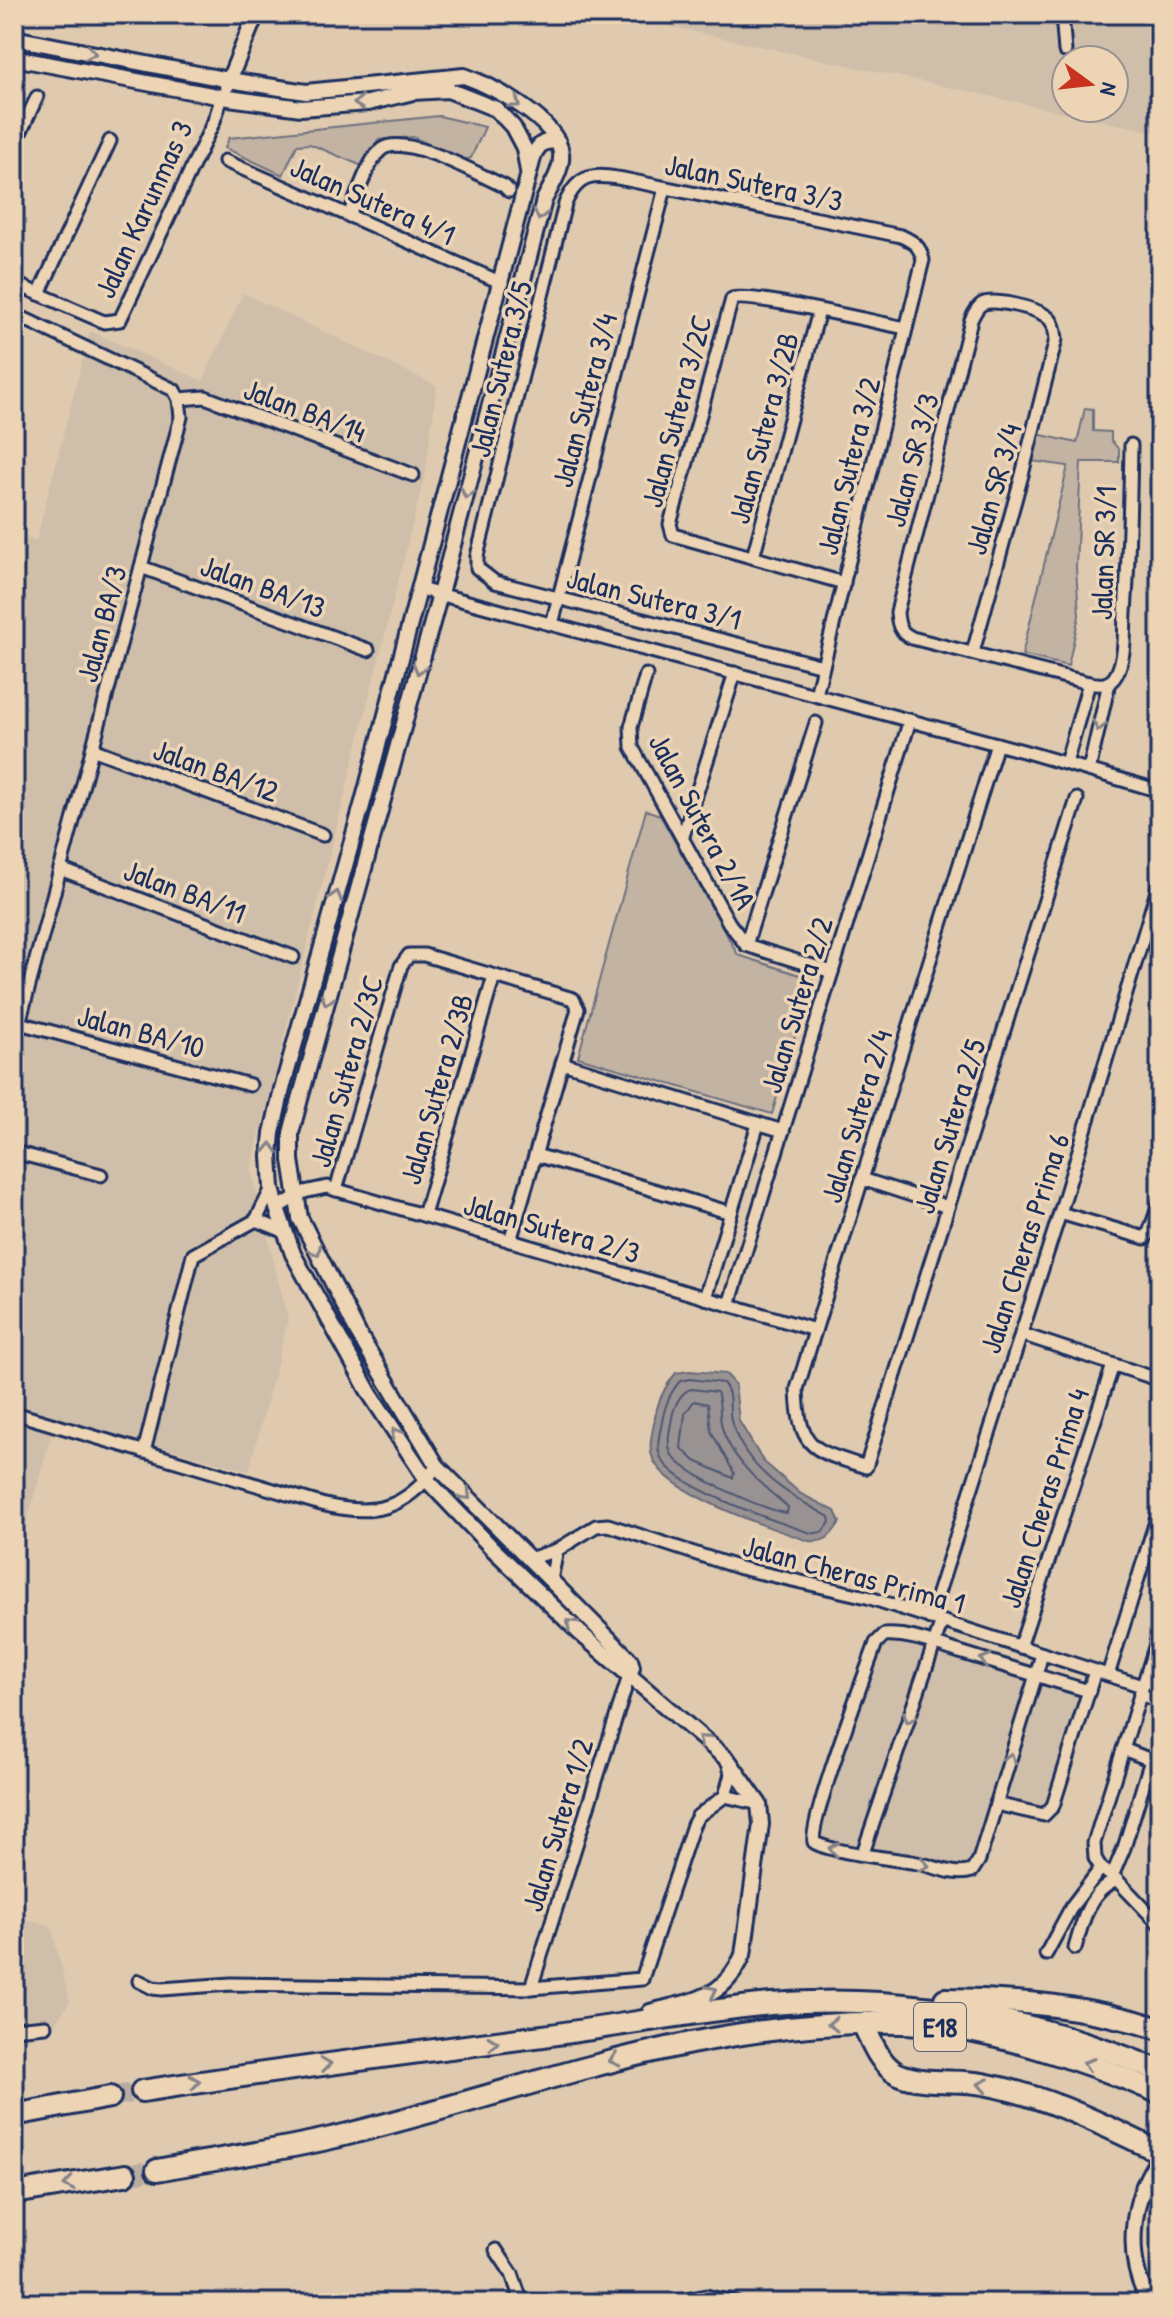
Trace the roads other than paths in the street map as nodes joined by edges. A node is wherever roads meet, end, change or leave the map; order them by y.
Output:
1 (233, 14) edge
2 (1062, 14) edge
3 (255, 16) edge
4 (14, 38) edge
5 (1064, 44) edge
6 (14, 58) edge
7 (464, 76) junction
8 (229, 80) junction
9 (37, 97) dead end
10 (222, 97) junction
11 (478, 100) junction
12 (110, 141) dead end
13 (558, 142) junction
14 (14, 146) edge
15 (225, 161) dead end
16 (529, 175) junction
17 (577, 184) joint
18 (665, 188) junction
19 (509, 191) dead end
20 (349, 216) junction
21 (920, 248) joint
22 (14, 283) edge
23 (502, 283) junction
24 (39, 294) junction
25 (985, 302) joint
26 (819, 311) junction
27 (14, 314) edge
28 (906, 328) junction
29 (179, 399) junction
30 (1131, 445) dead end
31 (413, 475) dead end
32 (753, 557) junction
33 (141, 567) junction
34 (477, 568) joint
35 (844, 583) junction
36 (420, 589) junction
37 (440, 594) junction
38 (558, 598) junction
39 (552, 624) junction
40 (368, 650) dead end
41 (973, 652) junction
42 (823, 666) junction
43 (735, 673) junction
44 (646, 675) dead end
45 (1089, 683) junction
46 (1109, 683) junction
47 (816, 695) junction
48 (910, 720) junction
49 (816, 723) dead end
50 (997, 744) junction
51 (92, 749) junction
52 (1066, 763) junction
53 (1089, 770) junction
54 (1160, 791) edge
55 (1077, 799) dead end
56 (323, 835) dead end
57 (683, 836) junction
58 (60, 869) junction
59 (1160, 881) edge
60 (746, 945) junction
61 (293, 957) dead end
62 (832, 972) junction
63 (494, 976) junction
64 (19, 1023) junction
65 (14, 1042) edge
66 (562, 1063) junction
67 (250, 1085) dead end
68 (758, 1124) junction
69 (783, 1131) junction
70 (14, 1152) edge
71 (536, 1155) junction
72 (101, 1175) dead end
73 (862, 1179) junction
74 (272, 1188) junction
75 (336, 1190) junction
76 (296, 1197) junction
77 (1160, 1202) edge
78 (948, 1207) junction
79 (277, 1208) junction
80 (731, 1213) junction
81 (1060, 1213) junction
82 (424, 1215) junction
83 (256, 1220) junction
84 (286, 1232) junction
85 (510, 1241) junction
86 (705, 1298) junction
87 (729, 1305) junction
88 (815, 1330) junction
89 (1021, 1334) junction
90 (1113, 1365) junction
91 (1160, 1380) edge
92 (14, 1413) edge
93 (144, 1452) junction
94 (437, 1466) junction
95 (866, 1467) joint
96 (427, 1480) junction
97 (1160, 1508) edge
98 (557, 1550) junction
99 (529, 1559) junction
100 (551, 1580) junction
101 (936, 1619) junction
102 (1160, 1631) edge
103 (934, 1645) junction
104 (1020, 1647) junction
105 (1042, 1654) junction
106 (1095, 1671) junction
107 (1036, 1675) junction
108 (1108, 1675) junction
109 (629, 1676) junction
110 (1089, 1691) junction
111 (1148, 1695) edge
112 (1134, 1753) junction
113 (728, 1760) junction
114 (725, 1796) junction
115 (759, 1804) junction
116 (996, 1804) junction
117 (863, 1853) junction
118 (1101, 1868) junction
119 (1114, 1878) junction
120 (1160, 1925) edge
121 (1075, 1948) dead end
122 (1046, 1954) dead end
123 (139, 1981) dead end
124 (531, 1988) junction
125 (909, 2003) junction
126 (863, 2024) junction
127 (45, 2026) dead end
128 (14, 2029) edge
129 (1160, 2029) edge
130 (585, 2031) junction
131 (1160, 2071) edge
132 (142, 2091) tunnel mouth
133 (1160, 2093) edge
134 (110, 2097) tunnel mouth
135 (14, 2115) edge
136 (1160, 2155) edge
137 (157, 2170) tunnel mouth
138 (125, 2175) tunnel mouth
139 (14, 2193) edge
140 (496, 2250) dead end
141 (522, 2303) edge
142 (671, 2303) edge
143 (736, 2303) edge
144 (1150, 2303) edge

1 - 3 street
2 - 5 street
3 - 8 street, Jalan Karunmas 3
4 -> 8 street
6 - 10 street
7 - 8 street
7 - 11 street
7 -> 13 street
8 - 10 street, Jalan Karunmas 3
9 - 14 street
11 -> 10 street
10 - 24 street, Jalan Karunmas 3
11 - 16 street
12 - 24 street
13 - 16 street
13 -> 37 street
15 - 20 street, Jalan Sutera 4/1
16 - 23 street
17 - 18 street, Jalan Sutera 3/3
17 - 34 street, Jalan Sutera 3/5
18 - 21 street, Jalan Sutera 3/3
18 - 38 street, Jalan Sutera 3/4
19 - 20 street
20 - 23 street, Jalan Sutera 4/1
21 - 28 street, Jalan Sutera 3/2
22 - 24 street, Jalan Karunmas 3
23 - 36 street
25 - 41 street, Jalan SR 3/4
25 - 41 street, Jalan SR 3/3
26 - 28 street
26 - 32 street, Jalan Sutera 3/2B
26 - 32 street, Jalan Sutera 3/2C
27 - 29 street
28 - 35 street, Jalan Sutera 3/2
29 - 31 street, Jalan BA/14
29 - 33 street, Jalan BA/3
30 - 46 street, Jalan SR 3/1
32 - 35 street
33 - 40 street, Jalan BA/13
33 - 51 street, Jalan BA/3
34 - 38 street, Jalan Sutera 3/1
35 - 42 street, Jalan Sutera 3/2
36 - 37 street
74 -> 36 street
37 - 39 street
37 -> 76 street
38 - 39 street, Jalan Sutera 3/4
38 - 42 street, Jalan Sutera 3/1
39 - 43 street
41 - 45 street
42 - 47 street, Jalan Sutera 3/2
43 - 47 street
43 - 57 street
44 - 57 street, Jalan Sutera 2/1A
45 - 46 street
45 - 52 street
46 -> 53 street
47 - 48 street
48 - 50 street
48 - 62 street, Jalan Sutera 2/2
49 - 60 street
50 - 52 street
50 - 73 street, Jalan Sutera 2/4
51 - 56 street, Jalan BA/12
51 - 58 street, Jalan BA/3
52 - 53 street
53 - 54 street
55 - 78 street, Jalan Sutera 2/5
57 - 60 street, Jalan Sutera 2/1A
58 - 61 street, Jalan BA/11
58 - 64 street, Jalan BA/3
59 - 81 street, Jalan Cheras Prima 6
60 - 62 street, Jalan Sutera 2/1A
62 - 69 street, Jalan Sutera 2/2
63 - 66 street
63 - 75 street, Jalan Sutera 2/3C
63 - 82 street, Jalan Sutera 2/3B
64 - 65 street, Jalan BA/3
64 - 67 street, Jalan BA/10
66 - 68 street
66 - 71 street
68 - 69 street
68 - 80 street
69 - 87 street, Jalan Sutera 2/2
70 - 72 street
71 - 80 street
71 - 85 street
73 - 78 street
73 - 88 street, Jalan Sutera 2/4
74 - 79 street
74 - 83 street
75 - 76 street, Jalan Sutera 2/3
75 - 82 street, Jalan Sutera 2/3
76 - 79 street, Jalan Sutera 2/3
76 -> 94 street
77 - 81 street
78 - 95 street, Jalan Sutera 2/5
79 - 84 street
80 - 86 street
81 - 89 street, Jalan Cheras Prima 6
82 - 85 street, Jalan Sutera 2/3
83 - 84 street
83 - 93 street
96 -> 84 street
85 - 86 street, Jalan Sutera 2/3
86 - 87 street, Jalan Sutera 2/3
87 - 88 street, Jalan Sutera 2/3
88 - 95 street, Jalan Sutera 2/4
89 - 90 street
89 - 101 street, Jalan Cheras Prima 6
90 - 91 street
90 - 104 street, Jalan Cheras Prima 4
92 - 93 street
93 - 96 street
94 - 96 street
94 -> 99 street
109 -> 96 street
97 - 108 street
98 - 99 street, Jalan Cheras Prima 1
98 - 100 street
98 - 101 street, Jalan Cheras Prima 1
99 - 100 street
100 - 109 street
101 - 103 street, Jalan Cheras Prima 6
101 - 104 street, Jalan Cheras Prima 1
102 - 111 street
107 -> 103 street
103 -> 117 street, Jalan Cheras Prima 6
117 -> 103 street
104 - 105 street, Jalan Cheras Prima 1
105 - 106 street, Jalan Cheras Prima 1
105 - 107 street
106 - 108 street, Jalan Cheras Prima 1
106 - 110 street
107 - 110 street
116 -> 107 street
108 - 111 street, Jalan Cheras Prima 1
113 -> 109 street
109 - 124 street, Jalan Sutera 1/2
110 - 116 street
111 - 112 street
112 - 118 street
112 - 119 street
113 - 114 street
113 - 115 street
114 - 115 street
114 - 124 street
130 -> 115 street
117 -> 116 street
118 - 119 street
118 - 122 street
119 - 120 street
119 - 121 street
123 - 124 street
125 - 129 highway
125 - 130 highway, E18
125 - 131 highway, E18
133 -> 126 highway, E18
136 -> 126 highway
126 -> 137 highway, E18
127 - 128 street
132 -> 130 highway, E18
134 - 135 highway
136 - 144 street
138 -> 139 highway
140 - 141 street
142 - 143 street

